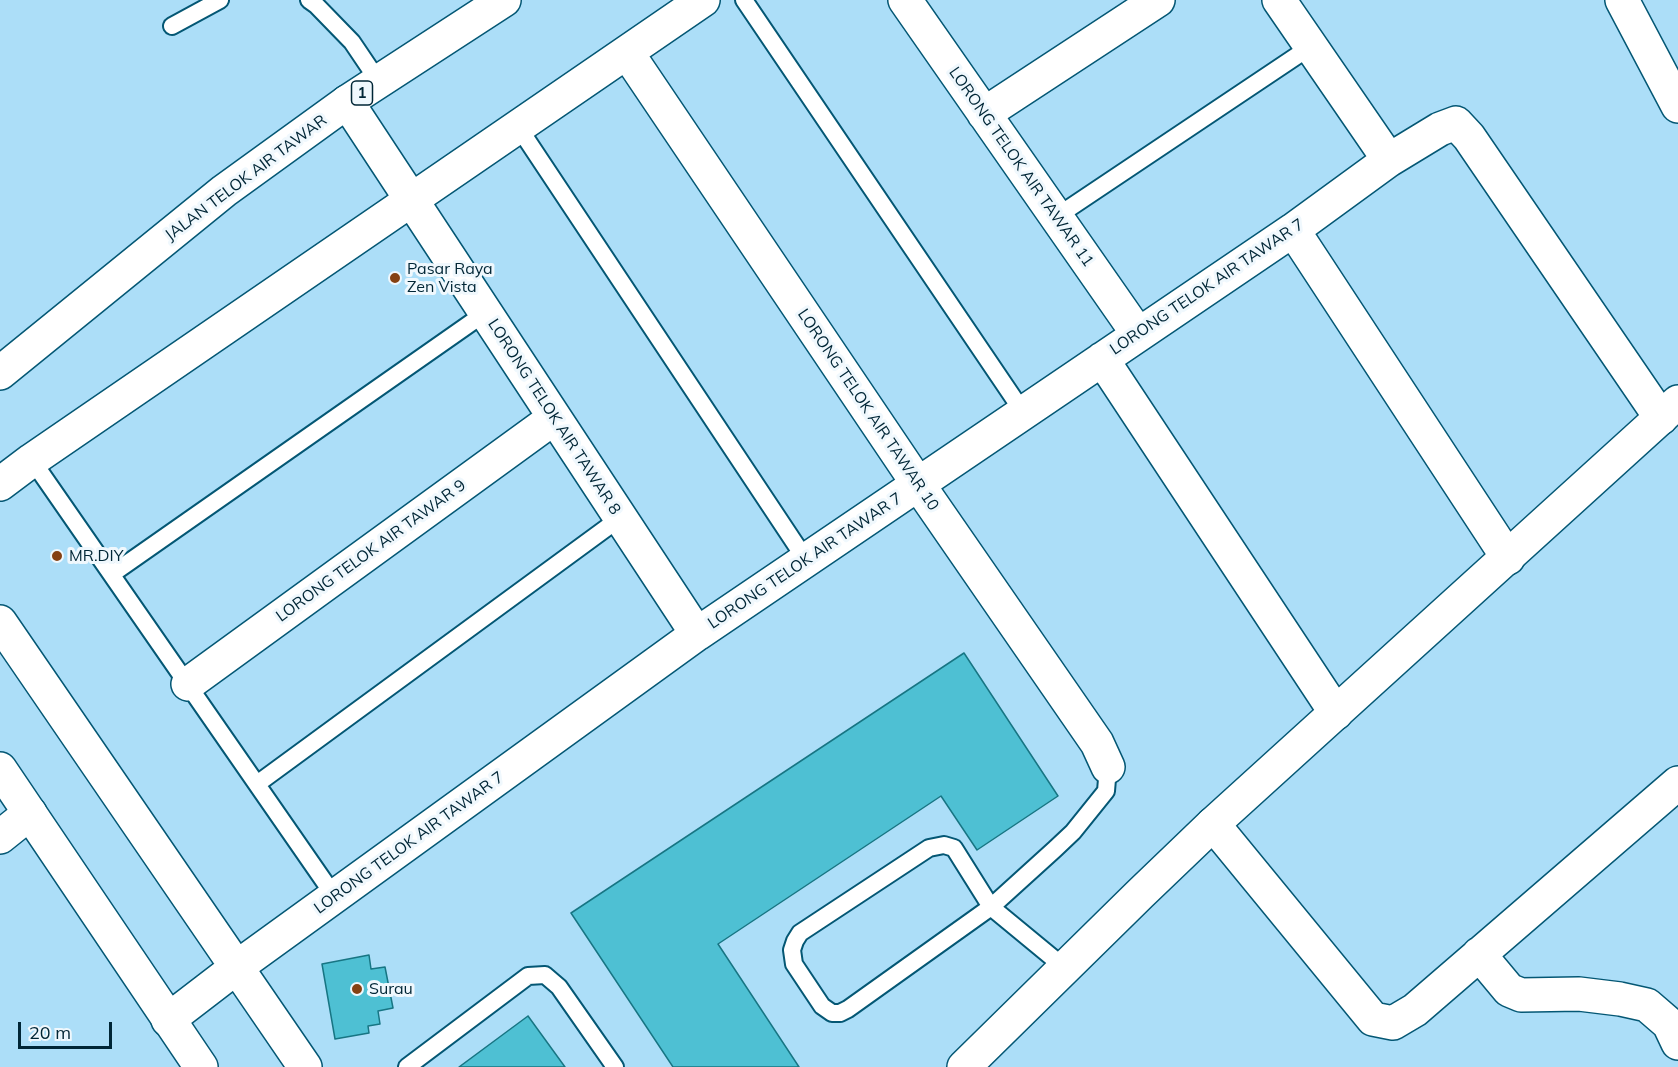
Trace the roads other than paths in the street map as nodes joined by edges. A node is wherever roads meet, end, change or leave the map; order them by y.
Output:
1 (220, 0) edge
2 (309, 0) edge
3 (504, 0) edge
4 (703, 0) edge
5 (744, 0) edge
6 (905, 0) edge
7 (1158, 0) edge
8 (1279, 0) edge
9 (1622, 0) edge
10 (172, 26) dead end
11 (1310, 47) junction
12 (628, 54) junction
13 (379, 82) junction
14 (347, 102) junction
15 (1678, 105) edge
16 (984, 114) junction
17 (519, 128) junction
18 (1389, 160) junction
19 (410, 200) junction
20 (1056, 217) junction
21 (1293, 230) junction
22 (485, 313) junction
23 (1138, 334) junction
24 (1102, 359) junction
25 (0, 373) edge
26 (1669, 410) edge
27 (1023, 412) junction
28 (554, 418) junction
29 (32, 460) junction
30 (0, 484) edge
31 (918, 484) junction
32 (620, 518) junction
33 (1508, 558) junction
34 (806, 560) junction
35 (112, 574) junction
36 (0, 622) edge
37 (697, 634) junction
38 (188, 684) junction
39 (1336, 713) junction
40 (1107, 767) joint
41 (0, 769) edge
42 (1678, 783) edge
43 (257, 784) junction
44 (30, 813) junction
45 (1213, 824) junction
46 (0, 837) edge
47 (335, 897) junction
48 (991, 907) junction
49 (1479, 954) junction
50 (237, 967) junction
51 (1065, 968) junction
52 (168, 1020) junction
53 (1678, 1043) edge
54 (201, 1067) edge
55 (305, 1067) edge
56 (407, 1067) edge
57 (615, 1067) edge
58 (964, 1067) edge

1 - 10 lane
2 - 13 lane
3 - 13 street, JALAN TELOK AIR TAWAR / 1
4 - 12 street
5 - 27 lane
6 - 16 street, LORONG TELOK AIR TAWAR 11
7 - 16 street
8 - 11 street
9 - 15 street
11 - 18 street
11 - 20 lane
12 - 17 street
12 - 31 street, LORONG TELOK AIR TAWAR 10
13 - 14 street, JALAN TELOK AIR TAWAR / 1
14 - 19 street, LORONG TELOK AIR TAWAR 8
14 - 25 street, JALAN TELOK AIR TAWAR / 1
16 - 20 street, LORONG TELOK AIR TAWAR 11
17 - 19 street
17 - 34 lane
18 - 21 street, LORONG TELOK AIR TAWAR 7
18 - 26 street, LORONG TELOK AIR TAWAR 7
19 - 22 street, LORONG TELOK AIR TAWAR 8
19 - 29 street
20 - 23 street, LORONG TELOK AIR TAWAR 11
21 - 23 street, LORONG TELOK AIR TAWAR 7
21 - 33 street
22 - 28 street, LORONG TELOK AIR TAWAR 8
22 - 35 lane
23 - 24 street, LORONG TELOK AIR TAWAR 7
24 - 27 street, LORONG TELOK AIR TAWAR 7
24 - 39 street
26 - 33 street
27 - 31 street, LORONG TELOK AIR TAWAR 7
28 - 32 street, LORONG TELOK AIR TAWAR 8
28 - 38 street, LORONG TELOK AIR TAWAR 9
29 - 30 street
29 - 35 lane
31 - 34 street, LORONG TELOK AIR TAWAR 7
31 - 40 street, LORONG TELOK AIR TAWAR 10
32 - 37 street, LORONG TELOK AIR TAWAR 8
32 - 43 lane
33 - 39 street
34 - 37 street, LORONG TELOK AIR TAWAR 7
35 - 38 lane
36 - 50 street
37 - 47 street, LORONG TELOK AIR TAWAR 7
38 - 43 lane
39 - 45 street
40 - 48 lane
41 - 44 street
42 - 49 street
43 - 47 lane
44 - 46 street
44 - 52 street
45 - 49 street
45 - 51 street
47 - 50 street, LORONG TELOK AIR TAWAR 7
48 - 48 lane
48 - 51 lane
49 - 53 street
50 - 52 street, LORONG TELOK AIR TAWAR 7
50 - 55 street
51 - 58 street
52 - 54 street
56 - 57 lane

